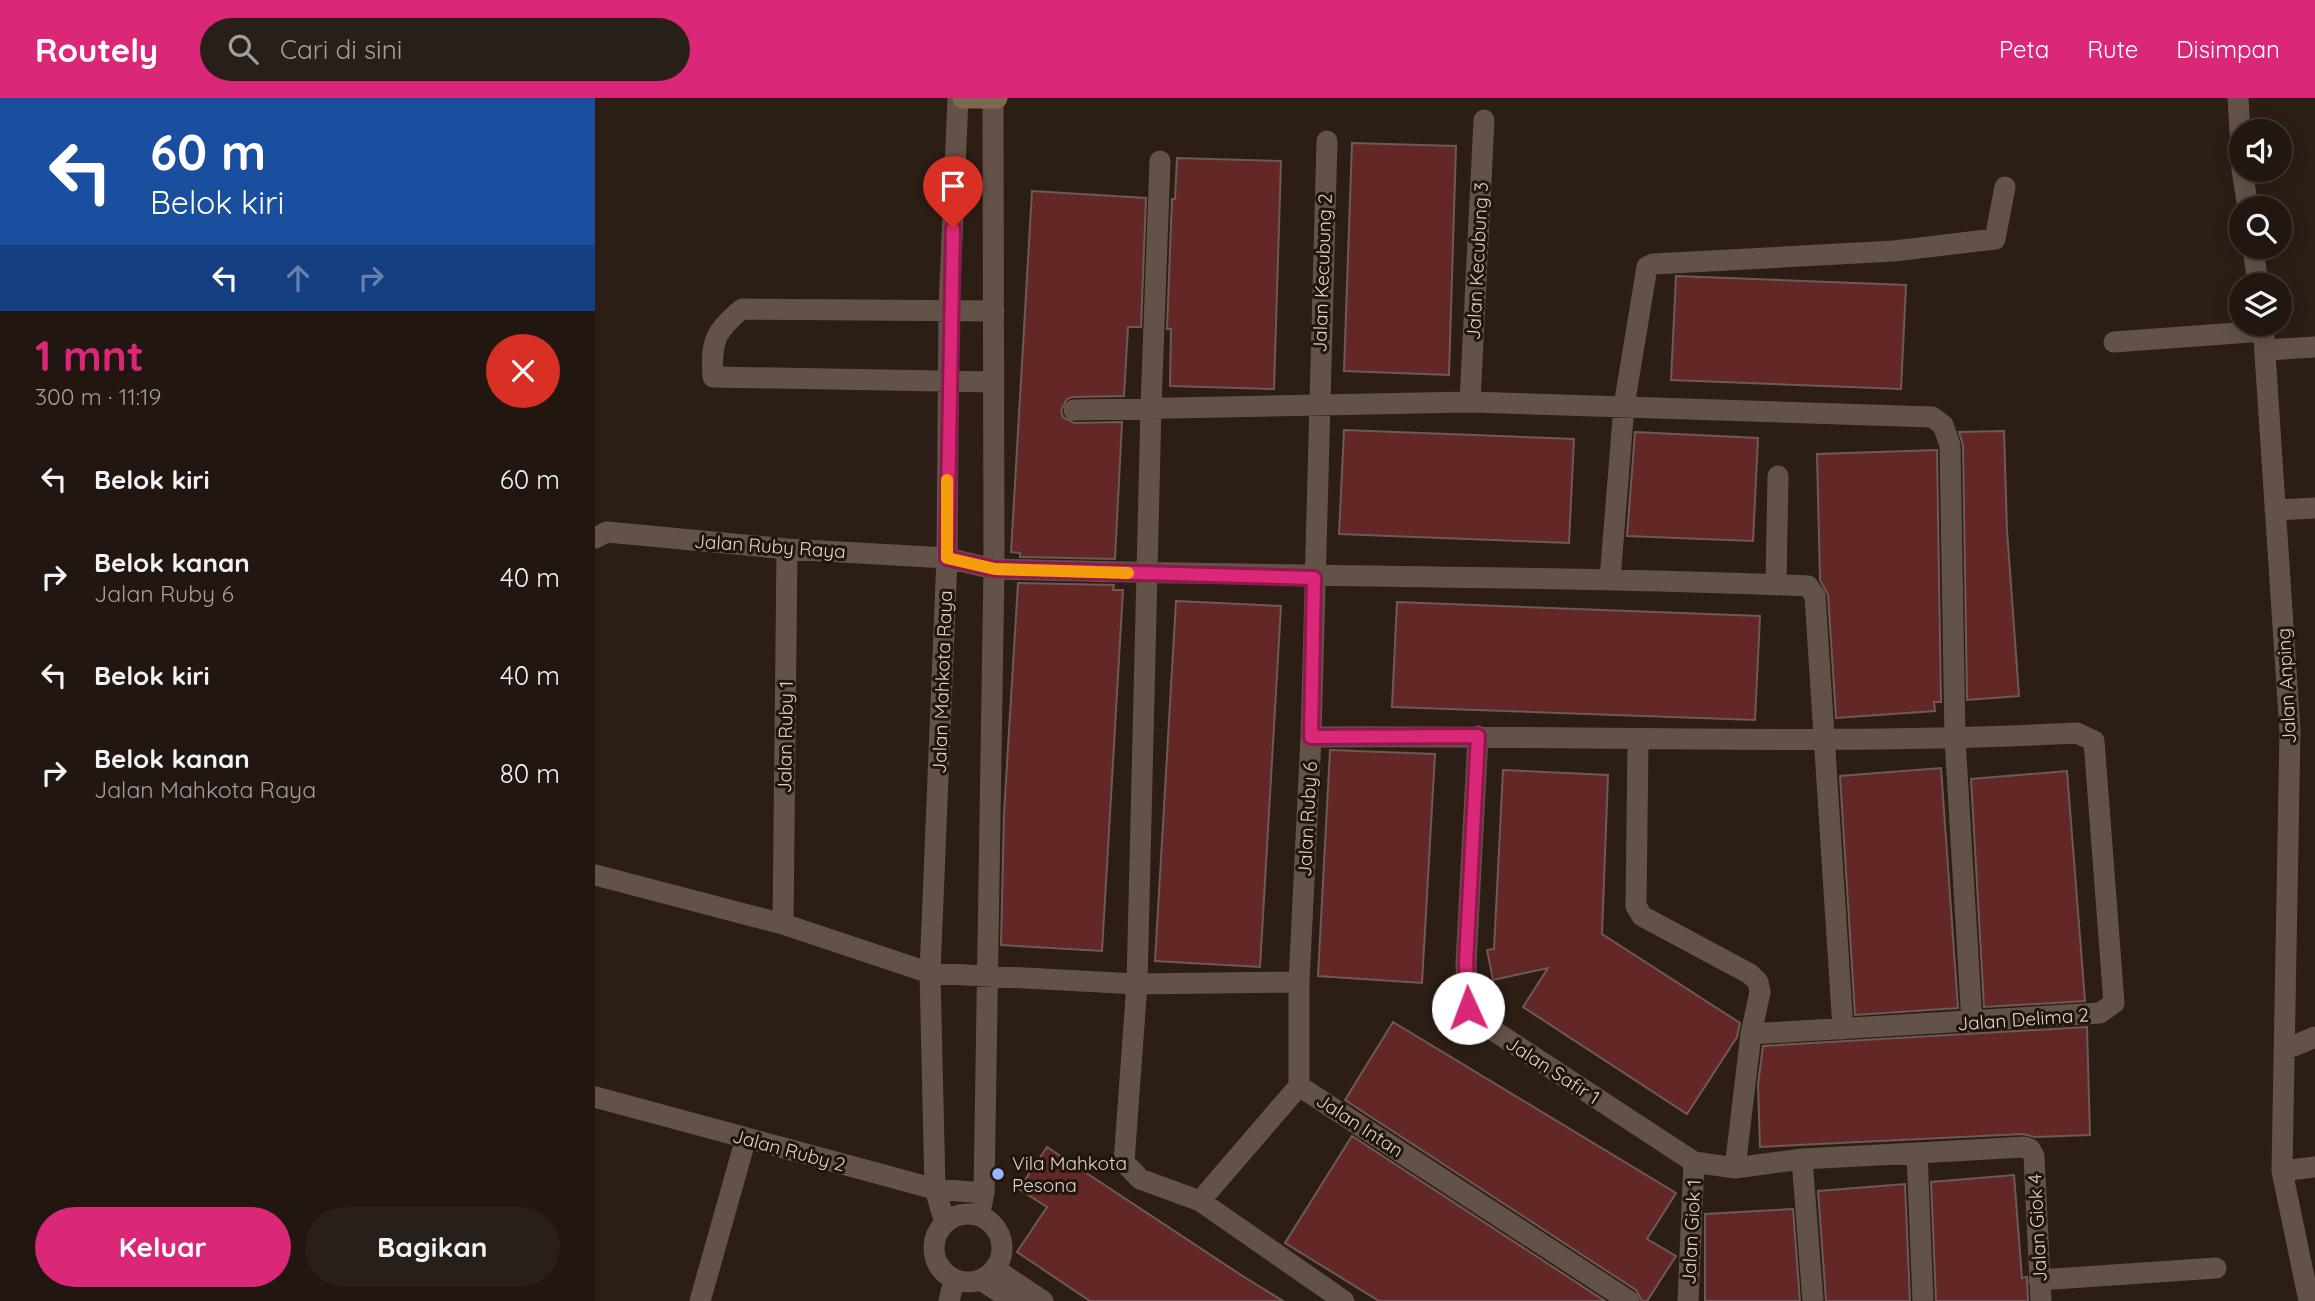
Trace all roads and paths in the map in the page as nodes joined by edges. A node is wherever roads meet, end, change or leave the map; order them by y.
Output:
1 (961, 98) edge
2 (994, 98) edge
3 (2238, 98) edge
4 (2239, 119) edge
5 (1484, 120) dead end
6 (1327, 141) dead end
7 (1160, 161) dead end
8 (2005, 187) dead end
9 (949, 309) junction
10 (994, 311) junction
11 (2243, 336) edge
12 (2264, 336) edge
13 (2268, 336) edge
14 (2114, 342) dead end
15 (2315, 347) edge
16 (948, 381) junction
17 (994, 382) junction
18 (1471, 402) junction
19 (1318, 404) junction
20 (1624, 406) junction
21 (1151, 407) junction
22 (1074, 410) dead end
23 (1778, 476) dead end
24 (2315, 508) edge
25 (2276, 510) junction
26 (595, 538) edge
27 (787, 549) junction
28 (947, 558) junction
29 (995, 569) junction
30 (1147, 574) junction
31 (1314, 578) junction
32 (1610, 579) junction
33 (1776, 585) junction
34 (1478, 736) junction
35 (1311, 737) junction
36 (1955, 739) junction
37 (1825, 740) junction
38 (1637, 741) junction
39 (595, 875) edge
40 (783, 924) junction
41 (930, 973) junction
42 (987, 976) junction
43 (1299, 982) junction
44 (1137, 984) junction
45 (1972, 1023) junction
46 (1843, 1029) junction
47 (1751, 1034) junction
48 (2315, 1037) edge
49 (2284, 1050) junction
50 (1299, 1086) junction
51 (595, 1097) edge
52 (746, 1138) junction
53 (1917, 1153) junction
54 (1802, 1159) junction
55 (1694, 1163) junction
56 (2315, 1167) edge
57 (1735, 1168) junction
58 (2281, 1171) junction
59 (935, 1189) junction
60 (984, 1193) junction
61 (1200, 1201) junction
62 (979, 1216) junction
63 (945, 1223) junction
64 (2216, 1268) dead end
65 (988, 1275) junction
66 (954, 1280) junction
67 (2040, 1290) edge
68 (700, 1301) edge
69 (949, 1301) edge
70 (1013, 1301) edge
71 (1043, 1301) edge
72 (1344, 1301) edge
73 (1629, 1301) edge
74 (1688, 1301) edge
75 (1813, 1301) edge
76 (1923, 1301) edge
77 (2309, 1301) edge

1 - 2 main road
1 - 9 street, Jalan Mahkota Raya
2 - 10 street
3 - 4 street
5 - 18 street, Jalan Kecubung 3
6 - 19 street, Jalan Kecubung 2
7 - 21 street
8 - 20 street
9 - 10 street
9 - 16 street, Jalan Mahkota Raya
9 - 16 street
10 - 17 street
11 - 14 street
12 - 25 street, Jalan Anping
13 - 15 street
16 - 17 street
16 - 28 street, Jalan Mahkota Raya
17 - 29 street
18 - 19 street
18 - 20 street
19 - 21 street
19 - 31 street, Jalan Ruby 6
20 - 32 street
20 - 36 street
21 - 22 street
21 - 30 street
23 - 33 street
24 - 25 street
25 - 49 street, Jalan Anping
26 - 27 street, Jalan Ruby Raya
27 - 28 street, Jalan Ruby Raya
27 - 40 street, Jalan Ruby 1
28 - 29 street, Jalan Ruby Raya
28 - 41 street, Jalan Mahkota Raya
29 - 30 street, Jalan Ruby Raya
29 - 42 street
30 - 31 street, Jalan Ruby Raya
30 - 44 street
31 - 32 street, Jalan Ruby Raya
31 - 35 street, Jalan Ruby 6
32 - 33 street, Jalan Ruby Raya
33 - 37 street, Jalan Ruby Raya
34 - 35 street
34 - 38 street
34 - 55 street, Jalan Safir 1
35 - 43 street, Jalan Ruby 6
36 - 37 street
36 - 45 street
36 - 45 street, Jalan Delima 2
37 - 38 street
37 - 46 street
38 - 47 street
39 - 40 street
40 - 41 street
41 - 42 street
41 - 59 street, Jalan Mahkota Raya
42 - 44 street
42 - 60 street
43 - 44 street
43 - 50 street, Jalan Intan
44 - 61 street
45 - 46 street, Jalan Delima 2
46 - 47 street, Jalan Delima 2
47 - 57 street
48 - 49 street
49 - 58 street, Jalan Anping
50 - 61 street
50 - 73 street, Jalan Intan
51 - 52 street, Jalan Ruby 2
52 - 59 street, Jalan Ruby 2
52 - 68 street
53 - 54 street
53 - 67 street, Jalan Giok 4
53 - 76 street
54 - 57 street
54 - 75 street
55 - 57 street
55 - 74 street, Jalan Giok 1
56 - 58 street
58 - 77 street, Jalan Anping
59 - 60 street, Jalan Ruby 2
59 - 63 street, Jalan Mahkota Raya
60 - 62 street
61 - 72 street
62 - 63 street
62 - 65 street
63 - 66 street
64 - 67 street
65 - 66 street
65 - 70 street
65 - 71 street
66 - 69 street

